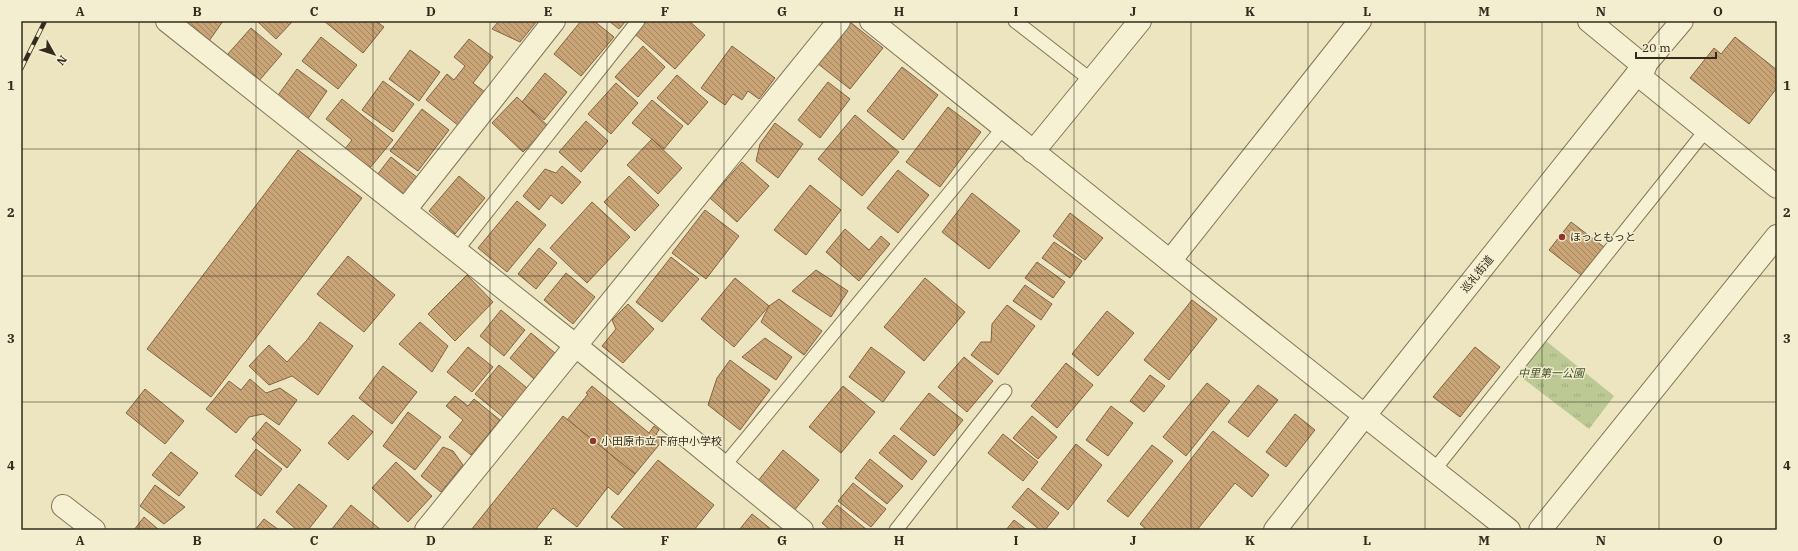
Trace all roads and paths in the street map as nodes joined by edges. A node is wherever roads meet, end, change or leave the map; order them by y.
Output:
1 (167, 21) edge
2 (554, 21) edge
3 (638, 21) edge
4 (839, 21) edge
5 (871, 21) edge
6 (1015, 21) edge
7 (1140, 21) edge
8 (1360, 21) edge
9 (1589, 21) edge
10 (1682, 21) edge
11 (1641, 71) junction
12 (1091, 80) junction
13 (1003, 128) junction
14 (1706, 130) junction
15 (1033, 152) junction
16 (1777, 187) edge
17 (405, 210) junction
18 (1777, 236) edge
19 (456, 251) junction
20 (1170, 261) junction
21 (575, 345) junction
22 (1005, 391) dead end
23 (1365, 414) junction
24 (723, 467) junction
25 (1434, 470) junction
26 (63, 506) dead end
27 (94, 530) edge
28 (426, 530) edge
29 (802, 530) edge
30 (896, 530) edge
31 (1275, 530) edge
32 (1509, 530) edge
33 (1540, 530) edge

1 - 17 street
2 - 17 street
3 - 19 lane
4 - 21 street
5 - 13 street
6 - 12 lane
7 - 12 street
8 - 20 street
9 - 11 street
10 - 11 street, 巡礼街道
11 - 14 street
11 - 23 street, 巡礼街道
12 - 15 street
13 - 15 street
13 - 24 lane
14 - 16 street
14 - 25 lane
15 - 20 street
17 - 19 street
18 - 33 street
19 - 21 street
20 - 23 street
21 - 24 street
21 - 28 street
22 - 30 lane
23 - 25 street
23 - 31 street, 巡礼街道
24 - 29 street
25 - 32 street
26 - 27 street

